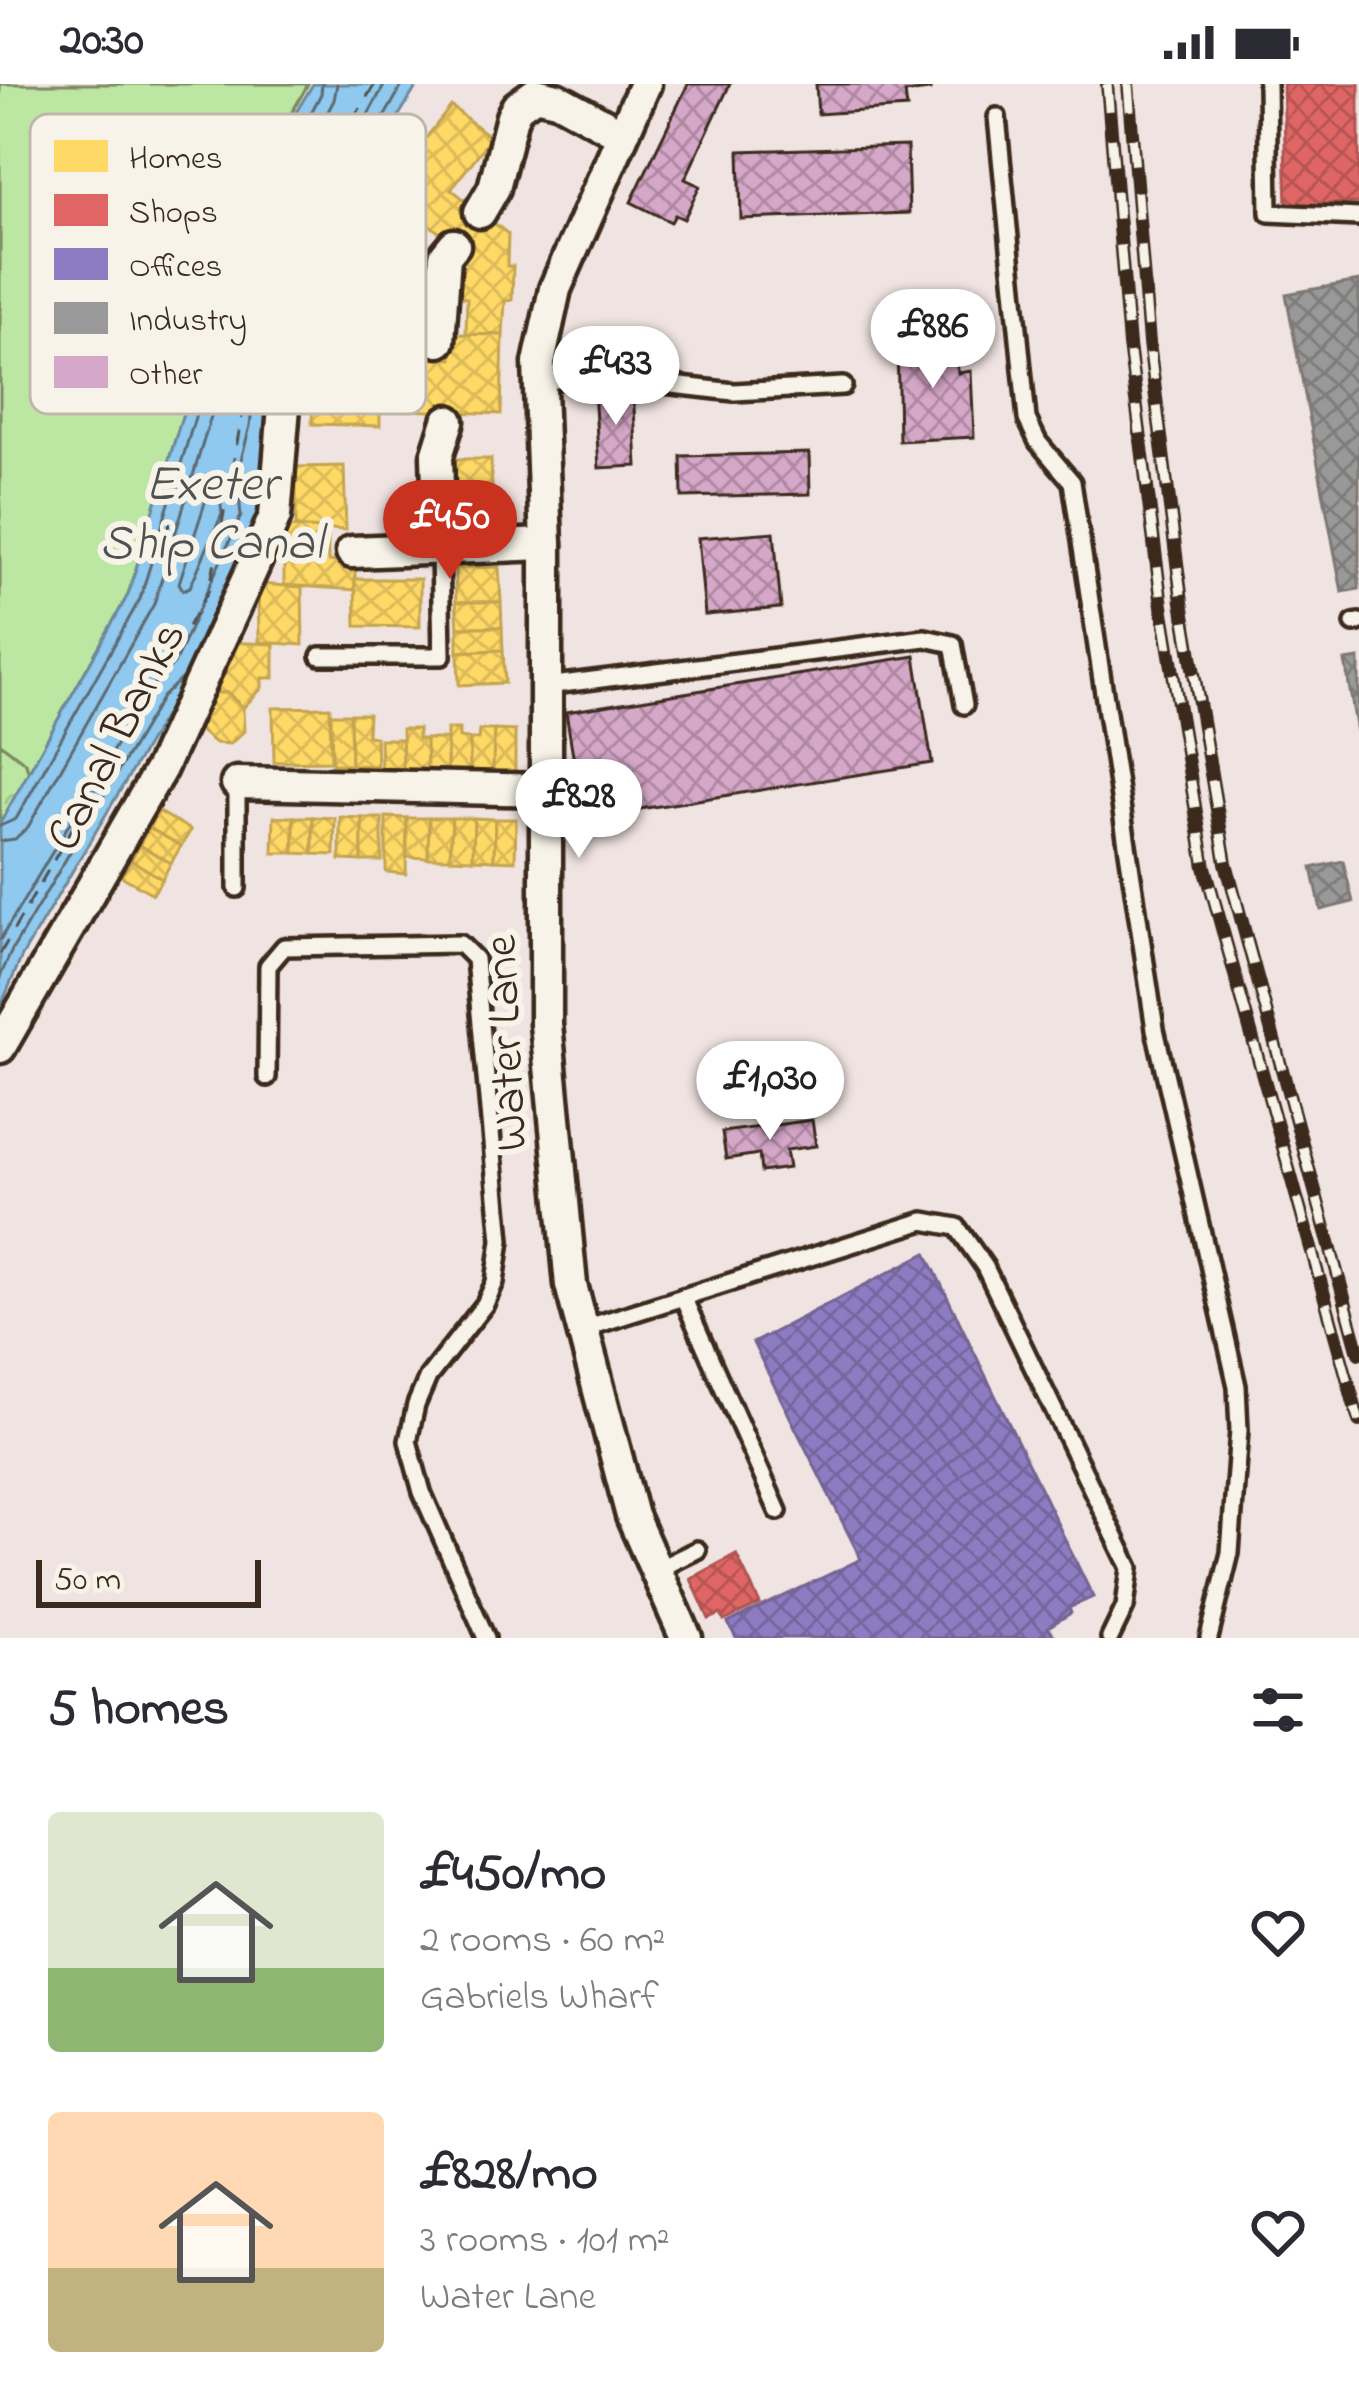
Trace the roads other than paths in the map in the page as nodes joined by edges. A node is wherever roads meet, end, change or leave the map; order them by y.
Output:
1 (645, 84) edge
2 (1267, 84) edge
3 (535, 89) edge
4 (997, 117) dead end
5 (621, 134) junction
6 (480, 212) dead end
7 (1359, 217) edge
8 (454, 244) dead end
9 (439, 341) dead end
10 (540, 381) junction
11 (843, 386) dead end
12 (283, 414) edge
13 (448, 421) dead end
14 (546, 544) junction
15 (440, 549) junction
16 (352, 552) dead end
17 (320, 656) dead end
18 (546, 686) junction
19 (964, 705) dead end
20 (237, 783) joint
21 (546, 790) junction
22 (237, 888) dead end
23 (0, 1047) edge
24 (267, 1077) dead end
25 (683, 1297) junction
26 (582, 1329) junction
27 (778, 1511) dead end
28 (697, 1550) dead end
29 (656, 1570) junction
30 (486, 1638) edge
31 (686, 1638) edge
32 (1110, 1638) edge
33 (1209, 1638) edge

1 - 5 street, Water Lane
2 - 7 lane
3 - 5 street
3 - 6 street
4 - 33 lane
5 - 10 street, Water Lane
8 - 9 street
10 - 11 lane
10 - 14 street, Water Lane
12 - 23 street, Canal Banks
13 - 15 street
14 - 15 street
14 - 18 street, Water Lane
15 - 16 street
15 - 17 lane
18 - 19 lane
18 - 21 street, Water Lane
20 - 21 street
20 - 22 lane
21 - 26 street, Water Lane
24 - 30 lane
25 - 26 lane
25 - 27 lane
25 - 32 lane
26 - 29 street, Water Lane
28 - 29 lane
29 - 31 street, Water Lane

